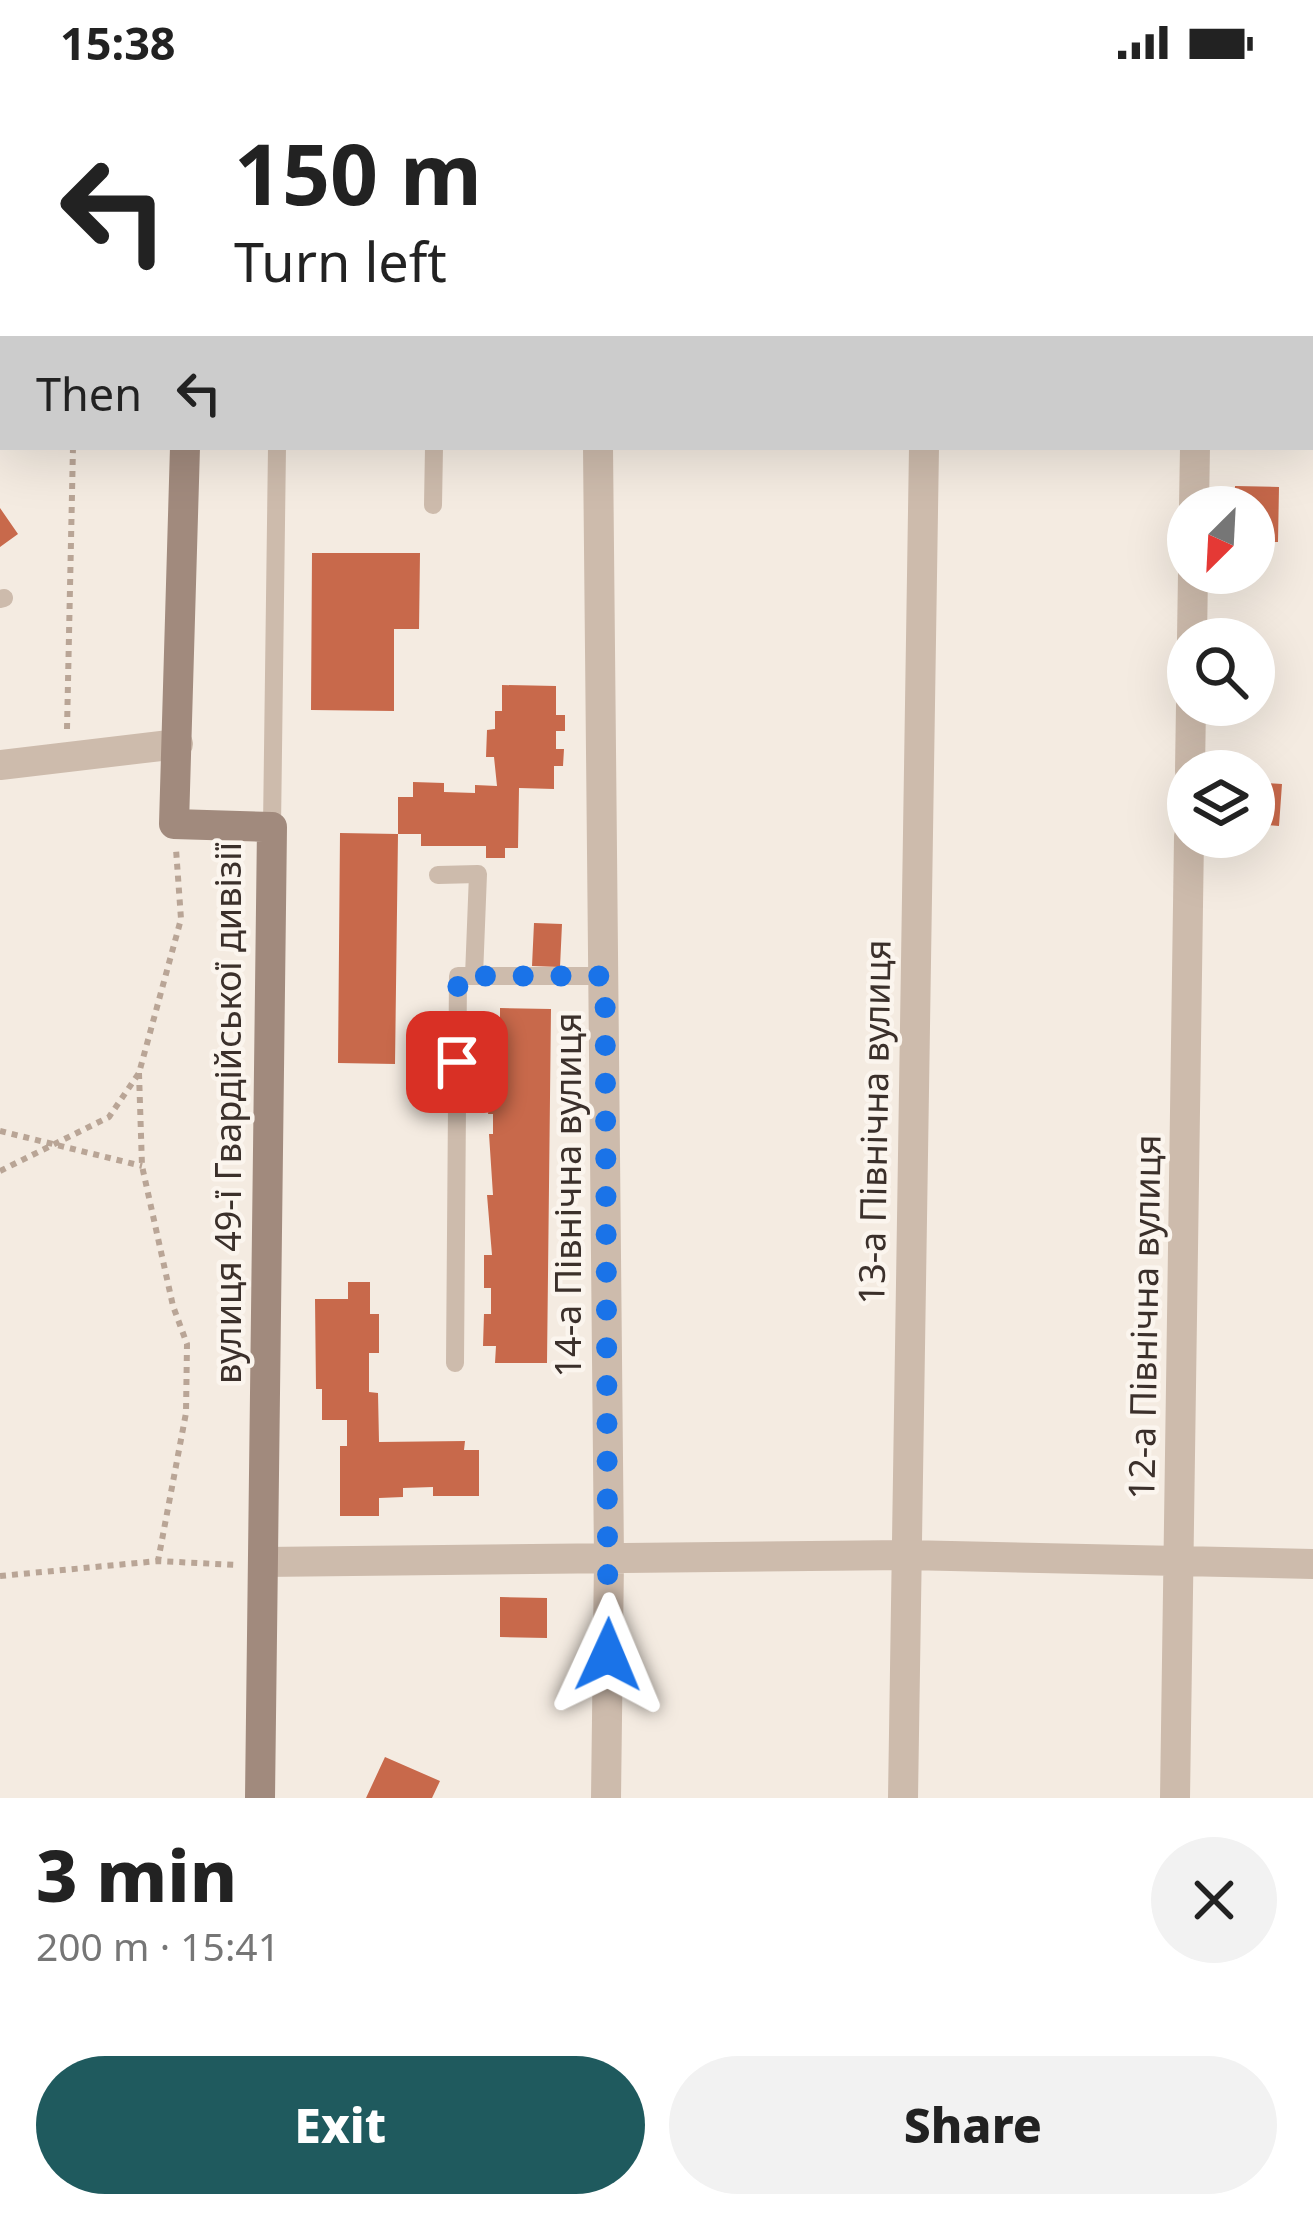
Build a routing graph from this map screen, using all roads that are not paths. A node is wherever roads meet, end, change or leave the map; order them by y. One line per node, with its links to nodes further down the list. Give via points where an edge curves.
1 (185, 450): 9 (street, вулиця 49-ї Гвардійської дивізії)
2 (277, 450): 11 (lane)
3 (434, 450): 8 (lane)
4 (598, 450): 15 (street, 14-а Північна вулиця)
5 (924, 450): 17 (street, 13-а Північна вулиця)
6 (1195, 450): 7 (street)
7 (1194, 486)
8 (433, 505)
9 (178, 744): 10 (street); 11 (street, вулиця 49-ї Гвардійської дивізії, via 175,824)
10 (0, 765)
11 (272, 827): 19 (street, вулиця 49-ї Гвардійської дивізії)
12 (1190, 858): 20 (street, 12-а Північна вулиця)
13 (438, 875): 14 (lane, via 478,874)
14 (474, 976): 15 (lane); 16 (lane, via 458,976)
15 (605, 976): 18 (street, 14-а Північна вулиця)
16 (455, 1363)
17 (906, 1556): 18 (street); 20 (street); 24 (street, 13-а Північна вулиця)
18 (608, 1560): 19 (street); 23 (street, 14-а Північна вулиця)
19 (263, 1562): 22 (street, вулиця 49-ї Гвардійської дивізії)
20 (1179, 1564): 21 (street); 25 (street, 12-а Північна вулиця)
21 (1313, 1564)
22 (260, 1798)
23 (606, 1798)
24 (903, 1798)
25 (1175, 1798)

